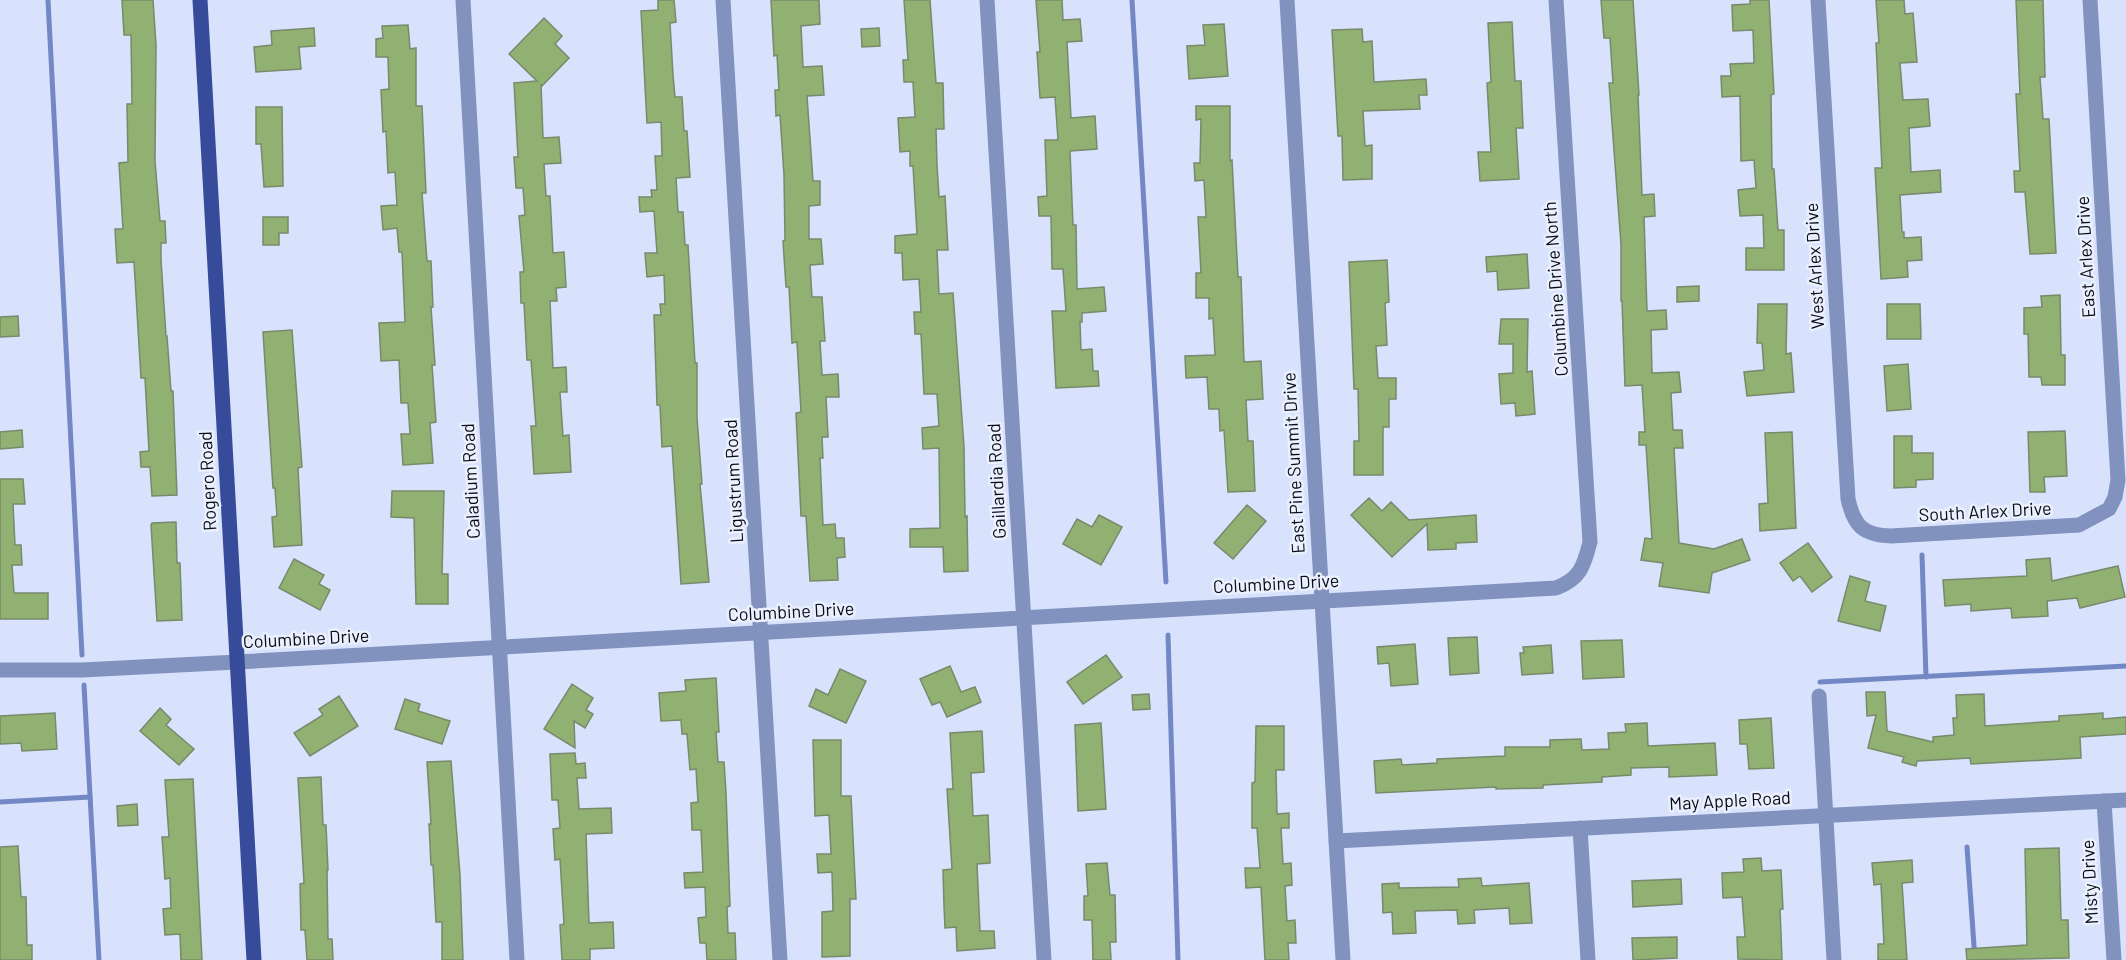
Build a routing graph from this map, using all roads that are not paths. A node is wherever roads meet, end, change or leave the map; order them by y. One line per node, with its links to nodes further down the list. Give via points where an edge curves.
1 (200, 0): 16 (main road, Rogero Road)
2 (463, 0): 15 (street, Caladium Road)
3 (723, 0): 14 (street, Ligustrum Road)
4 (987, 0): 13 (street, Gaillardia Road)
5 (1287, 0): 12 (street, East Pine Summit Drive)
6 (1556, 0): 11 (street, Columbine Drive North, via 1590,542)
7 (1818, 0): 10 (street, West Arlex Drive, via 1848,500)
8 (2090, 0): 9 (street, East Arlex Drive, via 2118,480)
9 (2109, 509): 10 (street, South Arlex Drive, via 2079,525 1891,536 1875,535)
10 (1860, 528)
11 (1579, 573): 12 (street, Columbine Drive, via 1556,588)
12 (1321, 600): 13 (street, Columbine Drive); 23 (street, East Pine Summit Drive)
13 (1024, 617): 14 (street, Columbine Drive); 27 (street, Gaillardia Road)
14 (762, 632): 15 (street, Columbine Drive); 26 (street, Ligustrum Road)
15 (498, 647): 16 (street, Columbine Drive); 25 (street, Caladium Road)
16 (237, 662): 17 (street, Columbine Drive); 24 (main road, Rogero Road)
17 (0, 670)
18 (1819, 696): 21 (street)
19 (2126, 800): 20 (street, May Apple Road)
20 (2104, 801): 21 (street, May Apple Road); 31 (street, Misty Drive)
21 (1827, 814): 22 (street, May Apple Road); 30 (street)
22 (1580, 828): 23 (street, May Apple Road); 29 (street)
23 (1336, 841): 28 (street, East Pine Summit Drive)
24 (254, 960)
25 (517, 960)
26 (780, 960)
27 (1044, 960)
28 (1343, 960)
29 (1588, 960)
30 (1834, 960)
31 (2114, 960)

